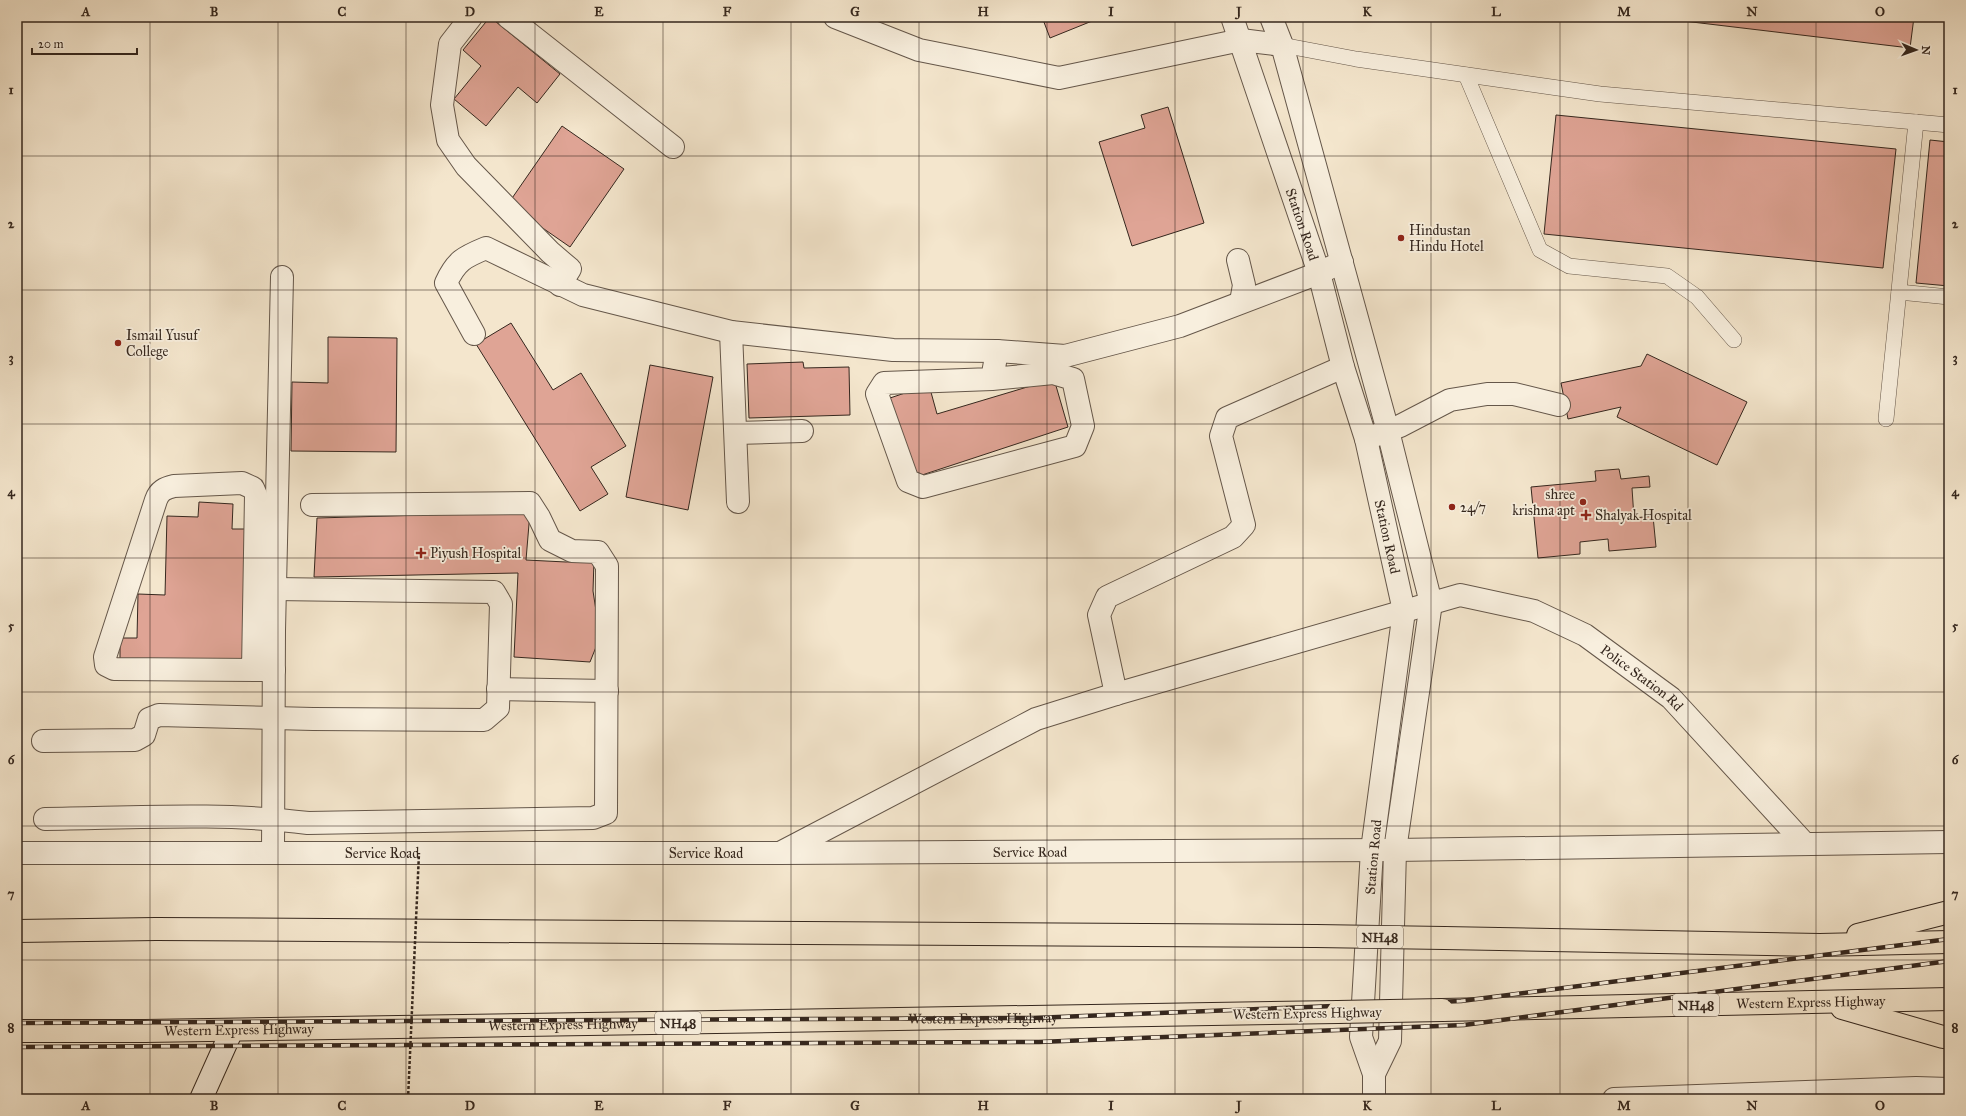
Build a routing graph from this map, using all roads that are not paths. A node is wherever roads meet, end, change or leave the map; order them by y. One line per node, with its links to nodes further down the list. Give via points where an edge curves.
1 (471, 17): 16 (street, via 450,44 442,105 448,140 466,166 570,269)
2 (508, 17): 11 (street)
3 (835, 17): 6 (street, via 919,50 1059,78)
4 (1232, 17): 6 (street, Station Road)
5 (1271, 17): 7 (street, Station Road)
6 (1241, 40): 7 (street); 14 (street, Station Road)
7 (1282, 45): 8 (lane); 13 (street, Station Road)
8 (1466, 75): 9 (lane, via 1600,94); 22 (lane, via 1540,250 1569,266 1667,276 1697,297)
9 (1916, 122): 10 (lane); 17 (lane)
10 (1949, 125)
11 (673, 147)
12 (1238, 260): 19 (street, via 1244,285)
13 (1342, 262): 14 (street); 29 (street, Station Road)
14 (1319, 273): 19 (street); 24 (street, Station Road)
15 (282, 277): 33 (street)
16 (560, 285): 20 (street, via 583,295); 21 (street, via 486,248 470,254 453,267 446,284)
17 (1899, 292): 18 (lane); 27 (lane)
18 (1949, 297)
19 (1242, 302): 23 (street, via 1180,326 1065,356)
20 (731, 332): 23 (street, via 893,350); 30 (street)
21 (474, 334)
22 (1734, 340)
23 (997, 351): 25 (street)
24 (1343, 367): 31 (street, Station Road); 41 (street, via 1227,418 1220,436 1244,525 1233,537 1107,597 1099,615)
25 (992, 379): 25 (street, via 1053,373 1073,379 1082,426 1075,446 923,487 908,481 877,394 884,383)
26 (1559, 405): 29 (street, via 1514,394 1487,394 1450,400)
27 (1886, 419)
28 (802, 431): 30 (street)
29 (1388, 431): 31 (street); 36 (street, Station Road)
30 (736, 433): 32 (street)
31 (1366, 439): 37 (street, Station Road)
32 (738, 502)
33 (267, 503): 35 (street); 38 (street); 38 (street, via 256,495 253,488 242,483 174,486 162,491 156,500 105,661 109,668 114,669)
34 (312, 505): 40 (street, via 530,504 539,516 550,540 572,551 598,552 607,566)
35 (275, 589): 38 (street); 39 (street, via 494,592 501,604)
36 (1431, 604): 37 (street, Police Station Rd); 47 (street, Police Station Rd, via 1460,595 1534,612 1585,635 1671,698); 49 (street, Station Road)
37 (1404, 611): 41 (street, Police Station Rd); 48 (street, Station Road)
38 (264, 670): 42 (street)
39 (498, 689): 40 (street); 42 (street, via 498,708 484,720)
40 (606, 691): 44 (street, via 606,813 593,818 308,823)
41 (1116, 694): 52 (street, Police Station Rd, via 1036,719)
42 (274, 717): 43 (street, via 159,715 149,720 144,735 135,740); 44 (street)
43 (43, 741)
44 (272, 818): 45 (street); 51 (street)
45 (45, 819)
46 (1949, 842): 47 (street, Service Road)
47 (1805, 844): 49 (street, Service Road)
48 (1372, 850): 49 (street, Service Road); 52 (street, Service Road); 62 (street, Station Road, via 1361,1037)
49 (1395, 850): 62 (street, Station Road, via 1390,1041)
50 (17, 853): 51 (street, Service Road)
51 (273, 853): 52 (street, Service Road)
52 (780, 853)
53 (1949, 912): 56 (highway)
54 (17, 931): 56 (highway, NH48, bridge, via 164,929 1316,936)
55 (1949, 942): 56 (highway, NH48)
56 (1820, 945)
57 (1949, 999): 58 (highway, Western Express Highway / NH48)
58 (1821, 1002): 59 (highway, Western Express Highway / NH48, bridge); 61 (highway)
59 (232, 1030): 60 (highway, Western Express Highway / NH48); 64 (street)
60 (17, 1031)
61 (1949, 1037)
62 (1374, 1074): 65 (street, Station Road)
63 (1949, 1089): 66 (street)
64 (201, 1099)
65 (1374, 1099)
66 (1614, 1099)

